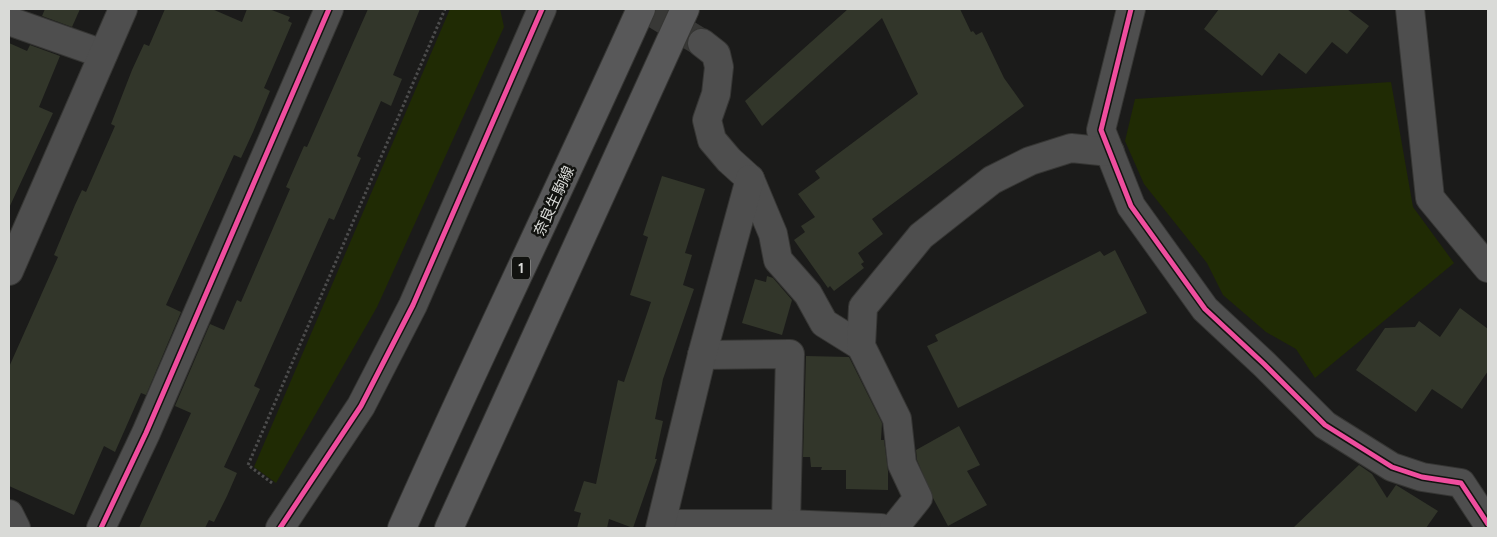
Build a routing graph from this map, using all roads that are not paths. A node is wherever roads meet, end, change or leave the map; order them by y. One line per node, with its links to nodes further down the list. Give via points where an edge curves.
1 (123, 9): 10 (street)
2 (329, 9): 22 (street, via 146,433)
3 (542, 9): 23 (street, via 413,305 361,406)
4 (641, 9): 24 (main road, 奈良生駒線 / 1)
5 (685, 9): 25 (main road)
6 (1131, 9): 11 (street, via 1101,130)
7 (1410, 9): 13 (street, via 1430,198)
8 (9, 21): 10 (street)
9 (702, 43): 12 (street, via 716,54 719,67 716,94 707,120 712,140)
10 (103, 54): 14 (street)
11 (1110, 152): 15 (street, via 1071,148 1030,161 992,180 951,211 921,236 863,306); 19 (street, via 1131,206 1205,309 1325,425 1392,467 1422,477 1461,483)
12 (750, 180): 15 (street, via 773,234 778,260 808,294 824,323); 16 (street)
13 (1488, 268)
14 (9, 270)
15 (860, 346): 27 (street, via 898,420 902,464 918,498)
16 (702, 355): 18 (street, via 790,354); 20 (street)
17 (9, 514): 21 (street)
18 (786, 524): 20 (street); 26 (street)
19 (1488, 524)
20 (661, 526)
21 (16, 528)
22 (100, 528)
23 (280, 528)
24 (402, 528)
25 (449, 528)
26 (881, 528)
27 (894, 528)

